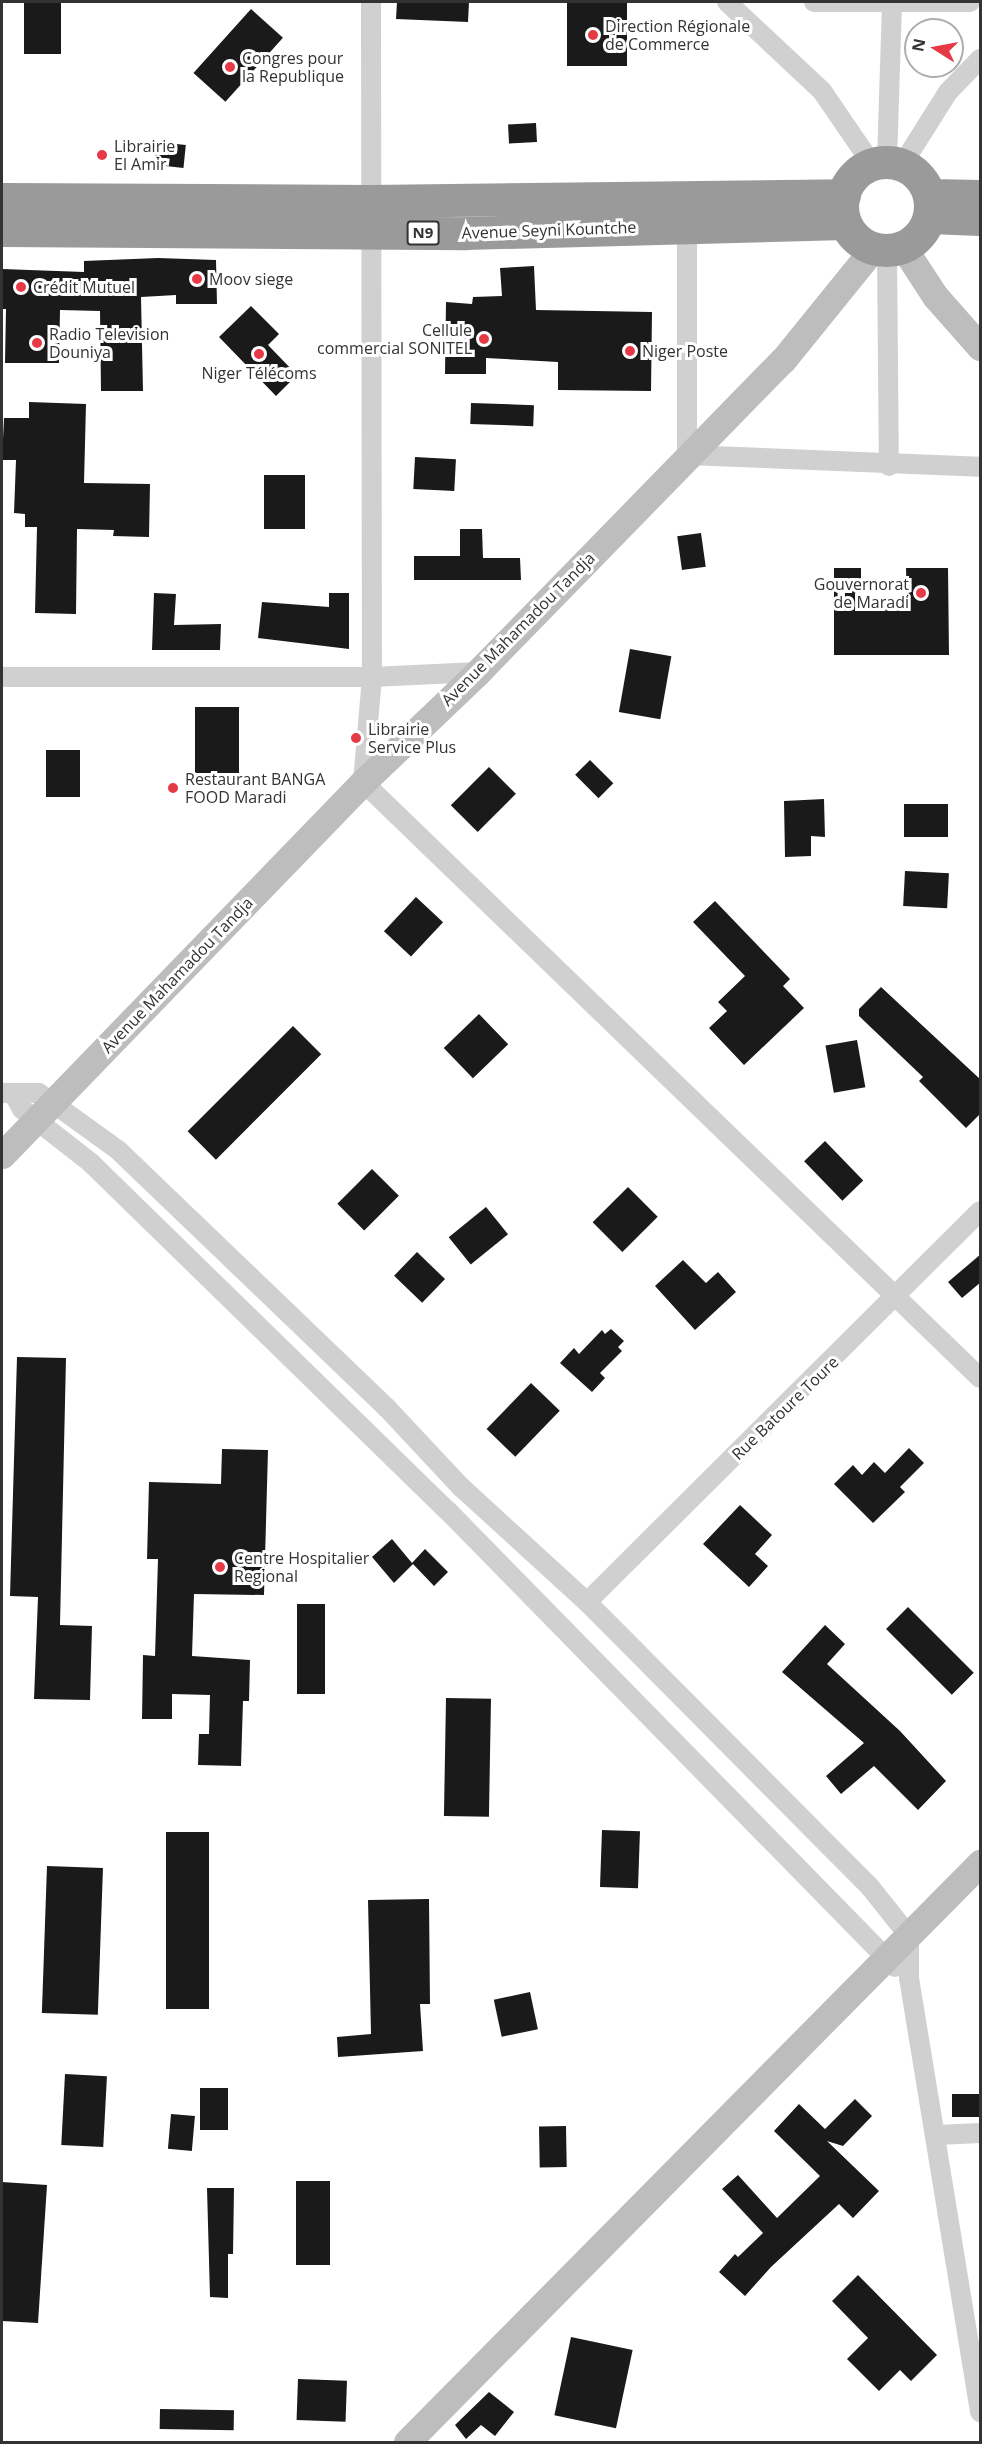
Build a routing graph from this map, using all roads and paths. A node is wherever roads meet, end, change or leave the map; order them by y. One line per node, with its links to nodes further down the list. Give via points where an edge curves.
1 (371, 2): 13 (street)
2 (727, 2): 7 (street, via 822,91)
3 (814, 2): 5 (street)
4 (970, 2): 5 (street)
5 (892, 4): 7 (street)
6 (981, 58): 7 (street)
7 (887, 164): 10 (highway, via 915,173); 11 (highway, via 858,172)
8 (981, 195): 10 (highway)
9 (2, 199): 13 (highway, Avenue Seyni Kountche / N9)
10 (929, 206): 14 (highway); 16 (highway, via 917,238)
11 (844, 209): 12 (highway, Avenue Seyni Kountche / N9); 16 (highway, via 856,239)
12 (687, 212): 13 (highway, Avenue Seyni Kountche / N9); 18 (street)
13 (371, 217): 15 (highway, Avenue Seyni Kountche / N9); 23 (street)
14 (981, 219)
15 (2, 230)
16 (888, 249): 17 (main road); 18 (main road, Avenue Mahamadou Tandja); 19 (street)
17 (981, 346)
18 (687, 455): 19 (street); 21 (main road, Avenue Mahamadou Tandja)
19 (889, 466): 20 (street)
20 (981, 467)
21 (477, 672): 23 (street); 24 (main road, Avenue Mahamadou Tandja)
22 (2, 677): 23 (street)
23 (372, 677): 24 (street)
24 (363, 782): 26 (main road, Avenue Mahamadou Tandja); 31 (street)
25 (7, 1093): 26 (street, via 39,1092)
26 (47, 1110): 27 (main road, Avenue Mahamadou Tandja); 29 (street, via 96,1130); 30 (street, via 91,1163)
27 (2, 1155)
28 (981, 1211): 31 (street, Rue Batoure Toure)
29 (230, 1257): 30 (street); 33 (street, via 387,1408 461,1487)
30 (207, 1279): 36 (street, via 447,1510 674,1737 841,1908)
31 (897, 1298): 32 (street); 33 (street, Rue Batoure Toure)
32 (981, 1378)
33 (587, 1602): 35 (street, via 870,1887)
34 (981, 1863): 35 (main road)
35 (909, 1936): 36 (main road); 37 (street)
36 (886, 1960): 37 (street); 42 (main road)
37 (909, 1978): 39 (street)
38 (981, 2133): 39 (street)
39 (937, 2135): 40 (street)
40 (972, 2304): 41 (street)
41 (981, 2412)
42 (406, 2442)

